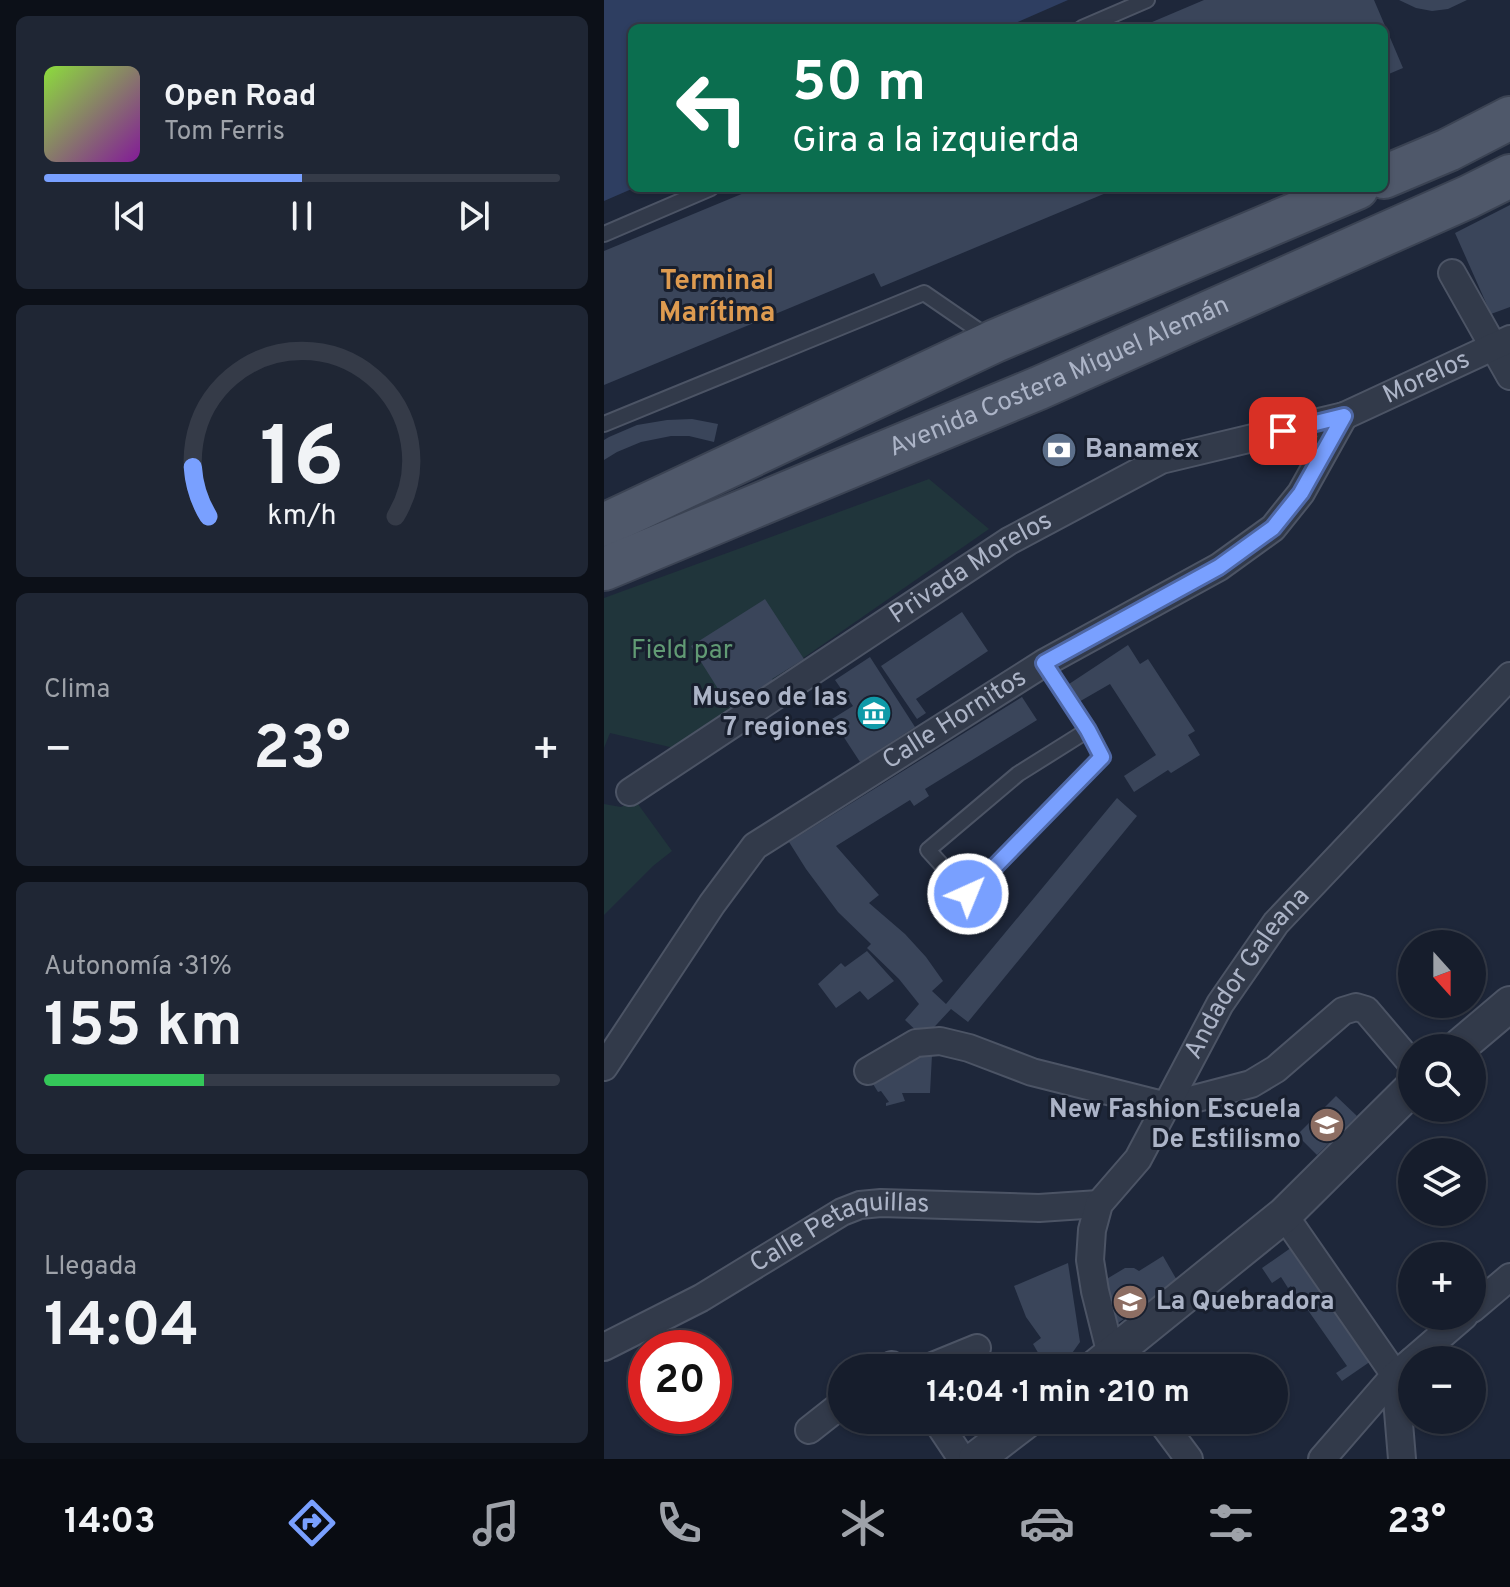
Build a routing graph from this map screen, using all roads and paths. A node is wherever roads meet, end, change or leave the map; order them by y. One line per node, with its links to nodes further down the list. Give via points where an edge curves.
1 (1147, 0): 2 (lane)
2 (1091, 24)
3 (1510, 118): 4 (main road)
4 (1388, 175)
5 (1510, 176): 16 (main road, Avenida Costera Miguel Alemán, via 1039,388)
6 (702, 192): 8 (lane)
7 (1348, 192): 10 (main road, Avenida Costera Miguel Alemán)
8 (604, 234)
9 (1452, 273): 11 (street)
10 (995, 341): 14 (lane, via 924,293); 15 (main road, Avenida Costera Miguel Alemán)
11 (1502, 343): 12 (street); 13 (street, Morelos)
12 (1510, 376)
13 (1344, 416): 17 (street, Calle Hornitos, via 1301,493 1273,528 1219,567); 20 (street, Privada Morelos, via 1161,460 1009,541)
14 (604, 424)
15 (604, 525)
16 (604, 569)
17 (1044, 663): 19 (lane); 24 (street, Calle Hornitos, via 755,846)
18 (1510, 676): 27 (street, Andador Galeana, via 1276,923 1220,1004)
19 (1088, 730): 19 (lane, via 1018,774 928,850 968,894 1102,757)
20 (630, 792)
21 (1510, 1004): 22 (street)
22 (1475, 1034)
23 (1398, 1048): 27 (street, via 1366,1010 1356,1007 1343,1011 1251,1084)
24 (604, 1067)
25 (868, 1071): 27 (street, via 916,1043 940,1041 1032,1072)
26 (1398, 1102): 29 (street)
27 (1167, 1106): 28 (street, Andador Galeana, via 1138,1159)
28 (1099, 1204): 34 (street, Calle Petaquillas, via 860,1205 701,1298); 37 (street, Andador Galeana, via 1090,1260)
29 (1284, 1215): 38 (street); 39 (street)
30 (1510, 1277): 31 (street)
31 (1486, 1297)
32 (1448, 1330): 33 (street)
33 (1429, 1346)
34 (604, 1347)
35 (977, 1348): 36 (street)
36 (962, 1354)
37 (1107, 1354)
38 (1121, 1354)
39 (1398, 1354)
40 (1398, 1375): 50 (street)
41 (828, 1415): 42 (street)
42 (809, 1430)
43 (945, 1434): 47 (street)
44 (1009, 1434): 48 (street)
45 (1170, 1434): 49 (street)
46 (1403, 1434): 51 (street)
47 (962, 1459)
48 (976, 1459)
49 (1189, 1459)
50 (1322, 1459)
51 (1402, 1459)

